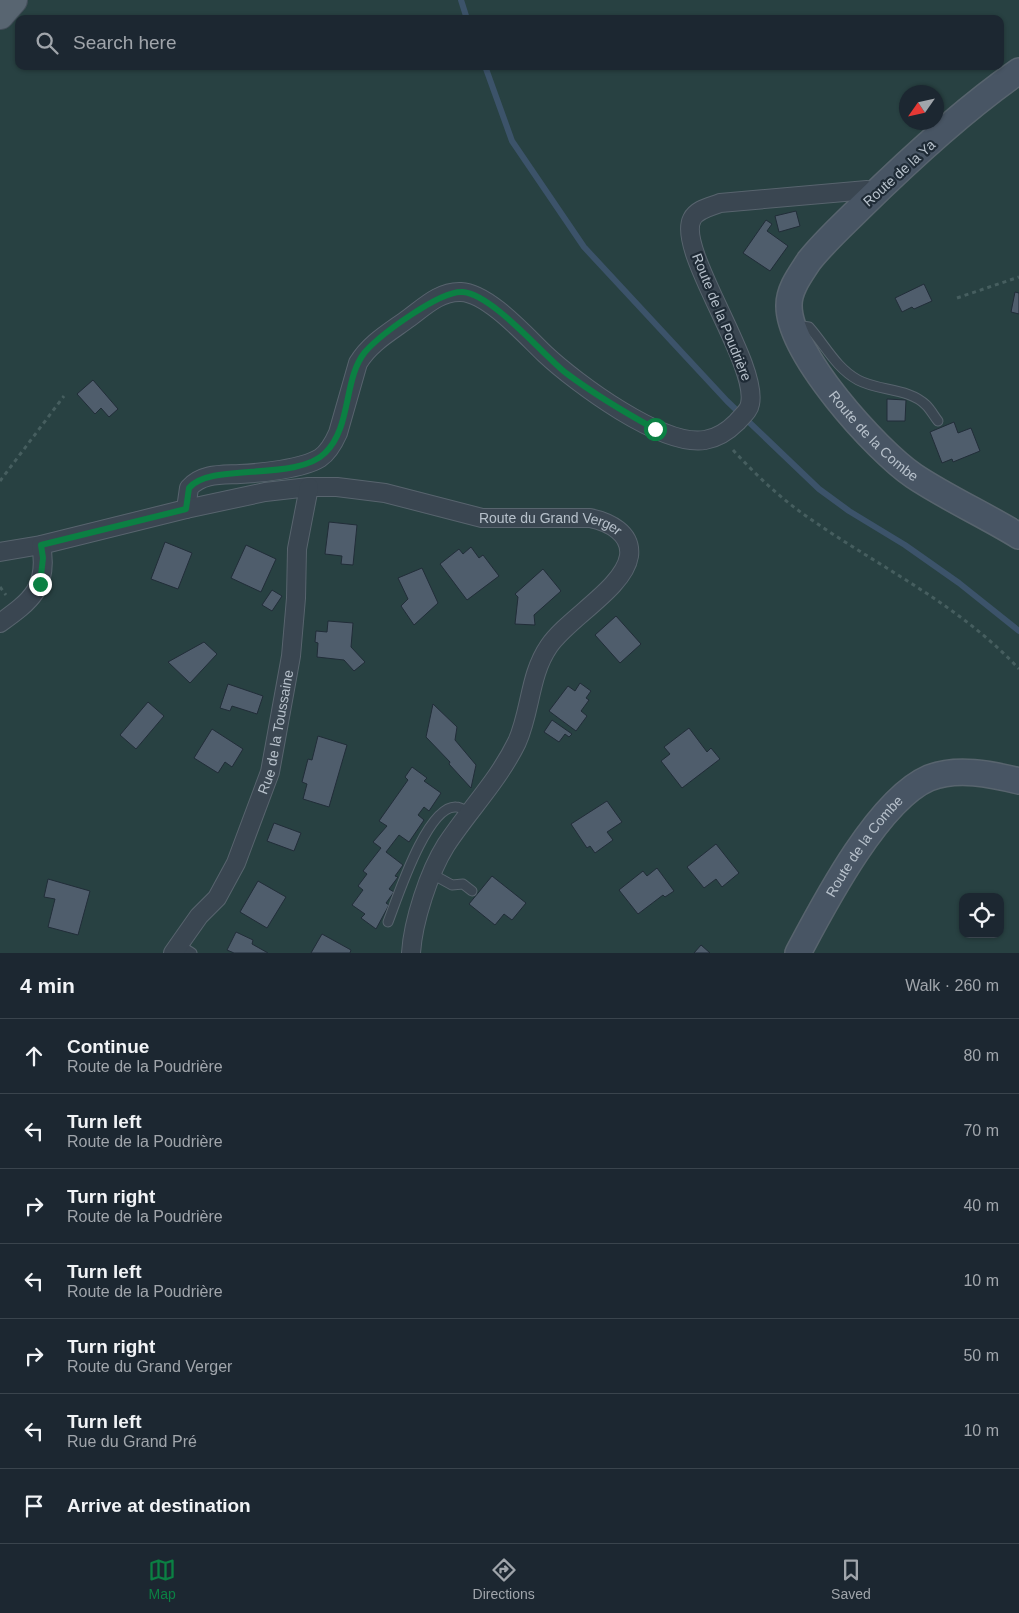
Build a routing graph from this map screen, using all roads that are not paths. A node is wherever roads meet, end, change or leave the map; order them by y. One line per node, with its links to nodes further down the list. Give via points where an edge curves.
1 (13, 0): 2 (main road)
2 (0, 15)
3 (1019, 71): 4 (street, Route de la Ya, via 990,92)
4 (874, 195): 5 (street, Route de la Ya, via 810,260); 9 (street, Route de la Poudrière, via 867,190 720,203 700,210 692,219 693,244 749,382 749,408 720,435 697,441 655,429 564,371 489,305 474,295 453,292 432,301 364,354 356,370 338,433 325,454 300,465 203,478 189,488)
5 (792, 288): 6 (street, Route de la Combe, via 789,307)
6 (793, 326): 7 (lane, via 809,327 849,374 869,385 916,398 926,404); 10 (street, Route de la Combe, via 801,347 821,377 898,464 930,486)
7 (938, 421)
8 (309, 487): 9 (street, Route du Grand Verger, via 265,492); 15 (street, Route du Grand Verger, via 385,493 482,518 590,518 612,526 626,539 629,556 622,573 557,636 543,656 516,744); 19 (street, Rue de la Toussaine, via 297,550 291,656 270,772 236,863 217,898 199,916)
9 (186, 509): 11 (street, Route du Grand Verger)
10 (1019, 536)
11 (41, 545): 12 (street, Route du Grand Verger); 13 (street, via 43,566 36,591 28,602)
12 (0, 552)
13 (0, 623)
14 (1019, 781): 21 (street, Route de la Combe, via 981,773 953,773 928,779 904,795 887,810 864,842)
15 (470, 814): 16 (street, Route du Grand Verger, via 445,846); 18 (lane, via 457,807 449,808 436,819 417,849)
16 (432, 874): 17 (lane, via 452,885 463,884); 20 (street, Route du Grand Verger)
17 (472, 891)
18 (388, 922)
19 (181, 950)
20 (411, 953)
21 (798, 953)

